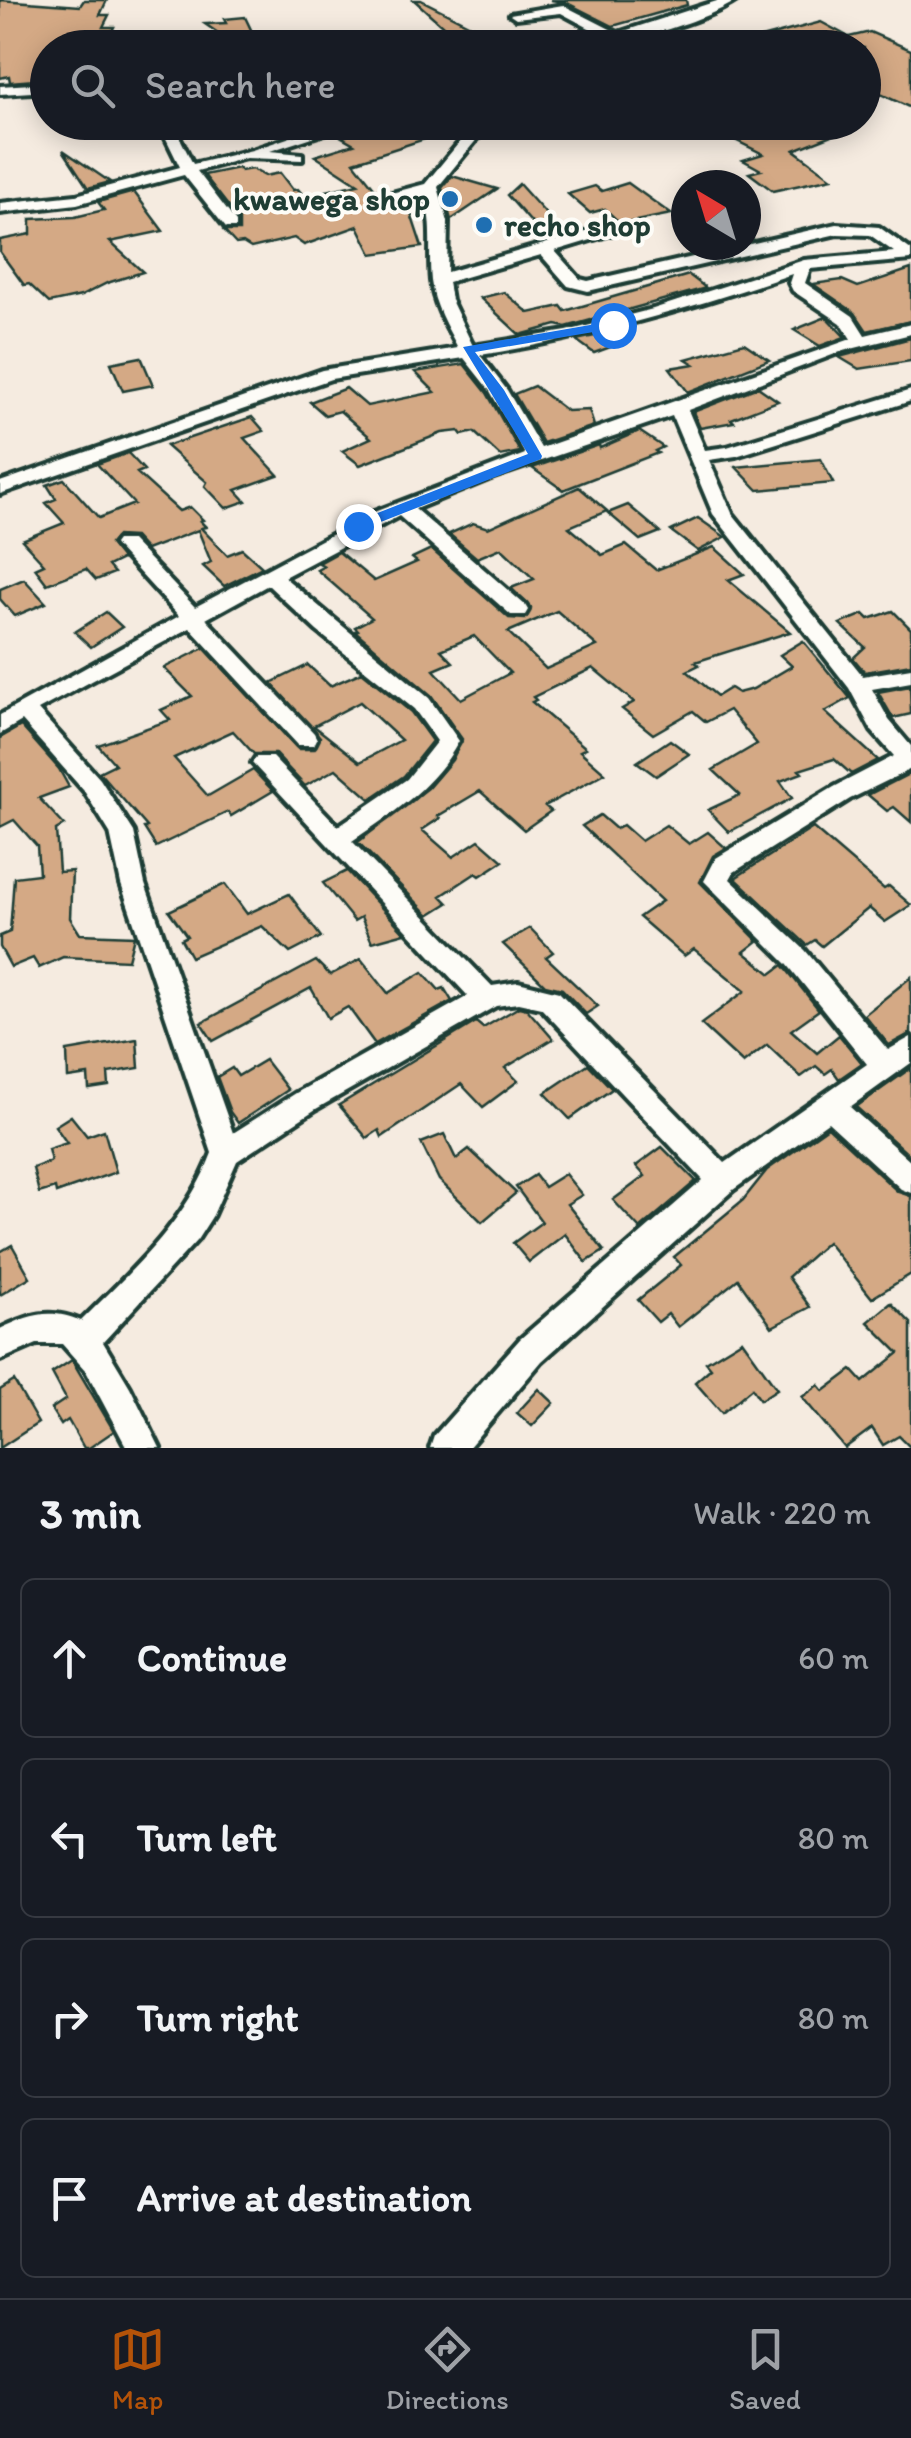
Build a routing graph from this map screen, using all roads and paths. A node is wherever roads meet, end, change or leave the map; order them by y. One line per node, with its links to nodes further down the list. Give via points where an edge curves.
1 (731, 0): 4 (street)
2 (516, 14): 3 (street, via 562,9)
3 (601, 30)
4 (643, 30)
5 (30, 88): 6 (street)
6 (0, 90)
7 (173, 140): 12 (street)
8 (292, 140): 10 (street)
9 (469, 140): 13 (street)
10 (246, 154): 11 (street); 12 (street)
11 (297, 158)
12 (186, 169): 15 (street, via 76,199); 16 (street)
13 (430, 186): 14 (street); 21 (street, via 440,222)
14 (391, 195)
15 (0, 208)
16 (231, 224)
17 (606, 230): 18 (street)
18 (545, 249): 19 (street, via 574,283 588,286 837,229 874,230); 21 (street)
19 (909, 255): 20 (street)
20 (804, 265): 23 (street, via 799,288 846,320); 24 (street, via 613,325)
21 (439, 280): 24 (street)
22 (911, 329): 23 (street)
23 (861, 341): 26 (street)
24 (467, 350): 27 (street); 29 (street, via 296,383)
25 (911, 395): 28 (street)
26 (678, 408): 27 (street); 28 (street)
27 (536, 456): 30 (street)
28 (698, 456): 36 (street, via 723,514)
29 (0, 488)
30 (402, 508): 32 (street); 33 (street)
31 (124, 544): 34 (street)
32 (270, 576): 34 (street); 42 (street, via 422,705 442,724 448,741 414,787)
33 (518, 610)
34 (191, 618): 37 (street); 39 (street)
35 (911, 674): 36 (street)
36 (858, 684): 40 (street)
37 (24, 708): 38 (street); 47 (street, via 92,785 122,832 139,901)
38 (0, 726)
39 (306, 739)
40 (910, 760): 45 (street, via 740,856 716,881 796,957)
41 (264, 763): 42 (street)
42 (338, 838): 43 (street)
43 (488, 998): 47 (street); 49 (street, via 506,991 550,1000)
44 (911, 1048): 45 (street)
45 (884, 1064): 46 (street)
46 (828, 1104): 48 (street); 49 (street)
47 (226, 1153): 50 (street, via 217,1187 157,1264)
48 (911, 1180)
49 (723, 1181): 53 (street, via 531,1350)
50 (84, 1340): 51 (street, via 48,1326); 52 (street)
51 (0, 1344)
52 (144, 1448)
53 (446, 1448)

